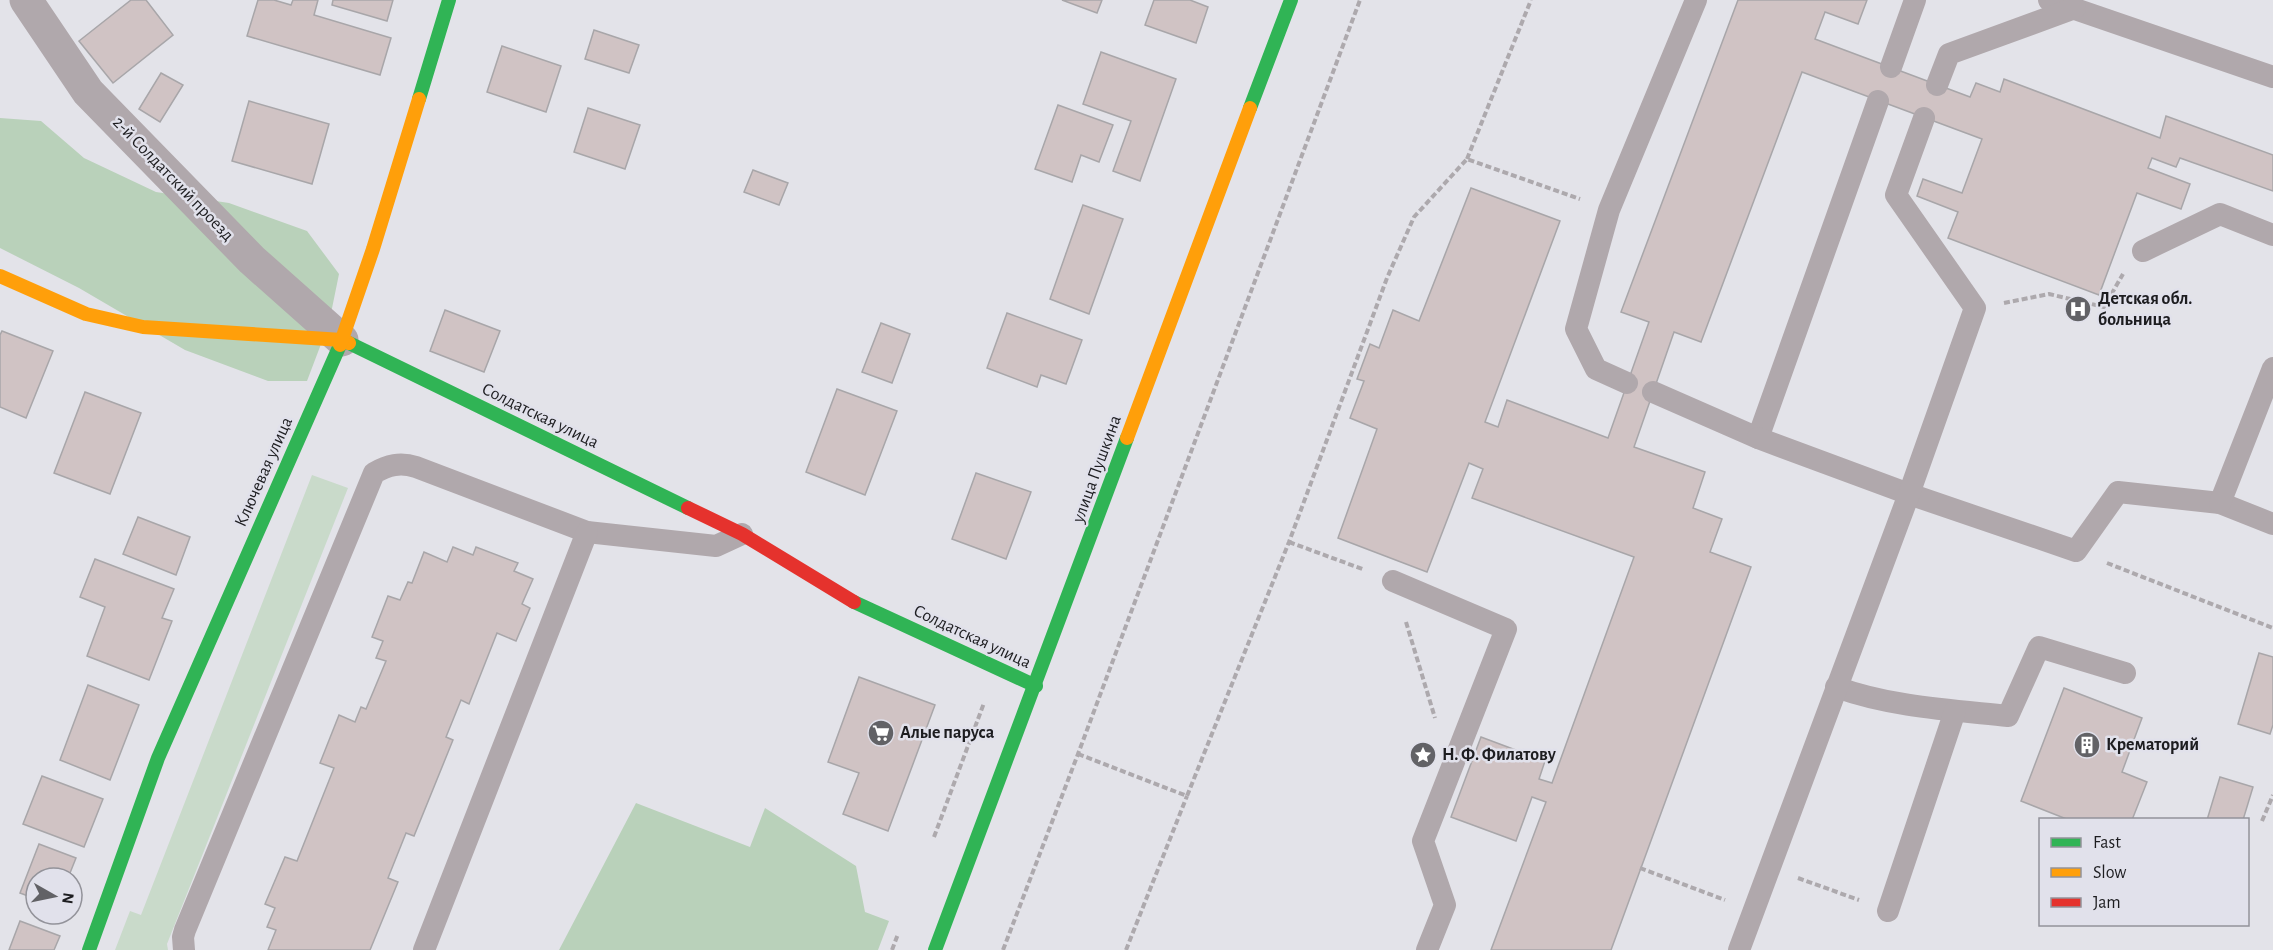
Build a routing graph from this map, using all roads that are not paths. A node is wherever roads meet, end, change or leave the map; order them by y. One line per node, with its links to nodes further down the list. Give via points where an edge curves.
1 (26, 0): 16 (street, 2-й Солдатский проезд, via 88,92 252,260)
2 (449, 0): 16 (street, Ключевая улица, via 374,249)
3 (1291, 0): 28 (street, улица Пушкина)
4 (1696, 0): 18 (lane, via 1610,210 1576,329 1596,369)
5 (1915, 0): 8 (lane)
6 (2049, 0): 7 (lane)
7 (2075, 8): 9 (lane); 10 (lane, via 1949,54)
8 (1890, 67)
9 (2273, 78)
10 (1937, 85)
11 (1878, 101): 20 (lane)
12 (1924, 118): 21 (lane, via 1896,195 1975,308)
13 (2273, 235): 14 (lane, via 2220,214)
14 (2143, 251)
15 (0, 276): 16 (street, Солдатская улица, via 86,314 143,327)
16 (342, 340): 25 (street, Солдатская улица); 33 (street, Ключевая улица, via 158,758)
17 (2273, 368): 22 (lane)
18 (1627, 383)
19 (1653, 392): 20 (lane)
20 (1758, 438): 21 (lane)
21 (1909, 494): 22 (lane, via 2076,551 2118,492); 29 (lane)
22 (2220, 503): 23 (lane)
23 (2273, 525)
24 (587, 532): 25 (lane, via 716,546); 34 (lane, via 416,467 386,466 374,473 185,930); 35 (lane)
25 (742, 534): 28 (street, Солдатская улица, via 854,602)
26 (1393, 580): 36 (lane, via 1506,629 1423,841 1445,905)
27 (2125, 673): 30 (lane, via 2039,648 2008,716)
28 (1036, 686): 32 (street, улица Пушкина)
29 (1836, 687): 30 (lane, via 1863,697); 37 (lane)
30 (1955, 711): 31 (lane)
31 (1888, 911)
32 (940, 948)
33 (89, 950)
34 (184, 950)
35 (424, 950)
36 (1427, 950)
37 (1739, 950)

